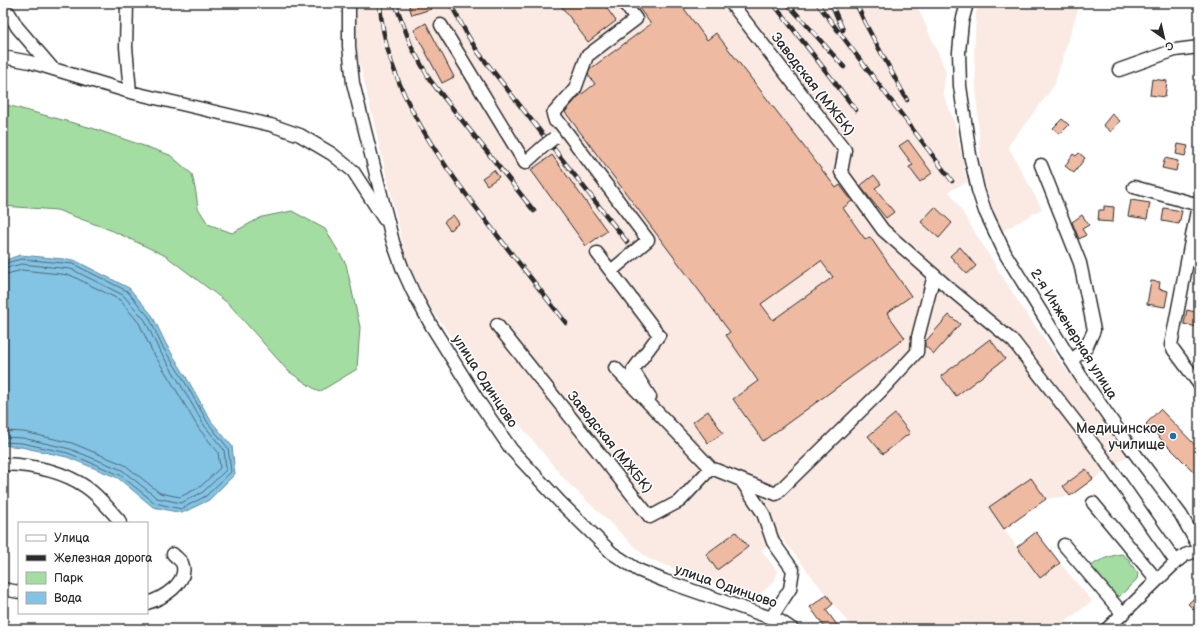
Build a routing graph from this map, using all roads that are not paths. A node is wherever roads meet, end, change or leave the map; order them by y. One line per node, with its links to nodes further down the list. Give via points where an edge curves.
1 (127, 3): 12 (street, via 126,47)
2 (350, 3): 17 (street, улица Одинцово, via 349,46 353,83)
3 (624, 3): 13 (street, via 636,19 587,56 575,89)
4 (731, 3): 20 (street, Заводская (МЖБК), via 845,150 841,172 883,230)
5 (967, 3): 22 (street, 2-я Инженерная улица, via 959,52 960,86 970,155 985,211 1006,255)
6 (9, 13): 10 (street, via 17,27)
7 (441, 25): 13 (street, bridge, via 525,164 558,134)
8 (1199, 47): 11 (street, via 1175,50)
9 (3, 57): 10 (street)
10 (53, 70): 12 (street)
11 (1119, 70)
12 (130, 92): 17 (street, via 270,125 300,135 332,154 353,171)
13 (553, 114): 19 (street, via 648,240)
14 (1041, 165): 22 (street, via 1080,262 1094,330 1086,348)
15 (1134, 187): 16 (street)
16 (1199, 203): 24 (street, via 1171,344 1172,349)
17 (388, 224): 40 (street, улица Одинцово, via 403,270 435,331 511,449 560,502 612,553 638,570)
18 (597, 253): 19 (street)
19 (611, 271): 25 (street, via 659,335 633,370)
20 (934, 275): 28 (street, via 918,337 917,352 880,392 776,494); 34 (street, Заводская (МЖБК), via 1014,342 1099,452)
21 (497, 325): 27 (street, Заводская (МЖБК), via 650,517 680,501)
22 (1071, 361): 32 (street, 2-я Инженерная улица, via 1181,515)
23 (615, 368): 25 (street)
24 (1199, 384)
25 (663, 418): 27 (street)
26 (3, 464): 30 (street, via 53,471 71,479 86,487)
27 (711, 468): 28 (street)
28 (741, 480): 40 (street, via 763,513 773,542 793,570 790,589)
29 (1093, 503): 35 (street)
30 (119, 522)
31 (1064, 545): 39 (street)
32 (1199, 548): 34 (street)
33 (173, 554): 38 (street, via 182,563 183,572 180,580 171,591 158,600)
34 (1176, 562): 35 (street)
35 (1157, 580): 39 (street)
36 (3, 589): 37 (street)
37 (18, 592)
38 (148, 603)
39 (1122, 614): 42 (street)
40 (771, 618): 41 (street, улица Одинцово)
41 (792, 629)
42 (1107, 629)

